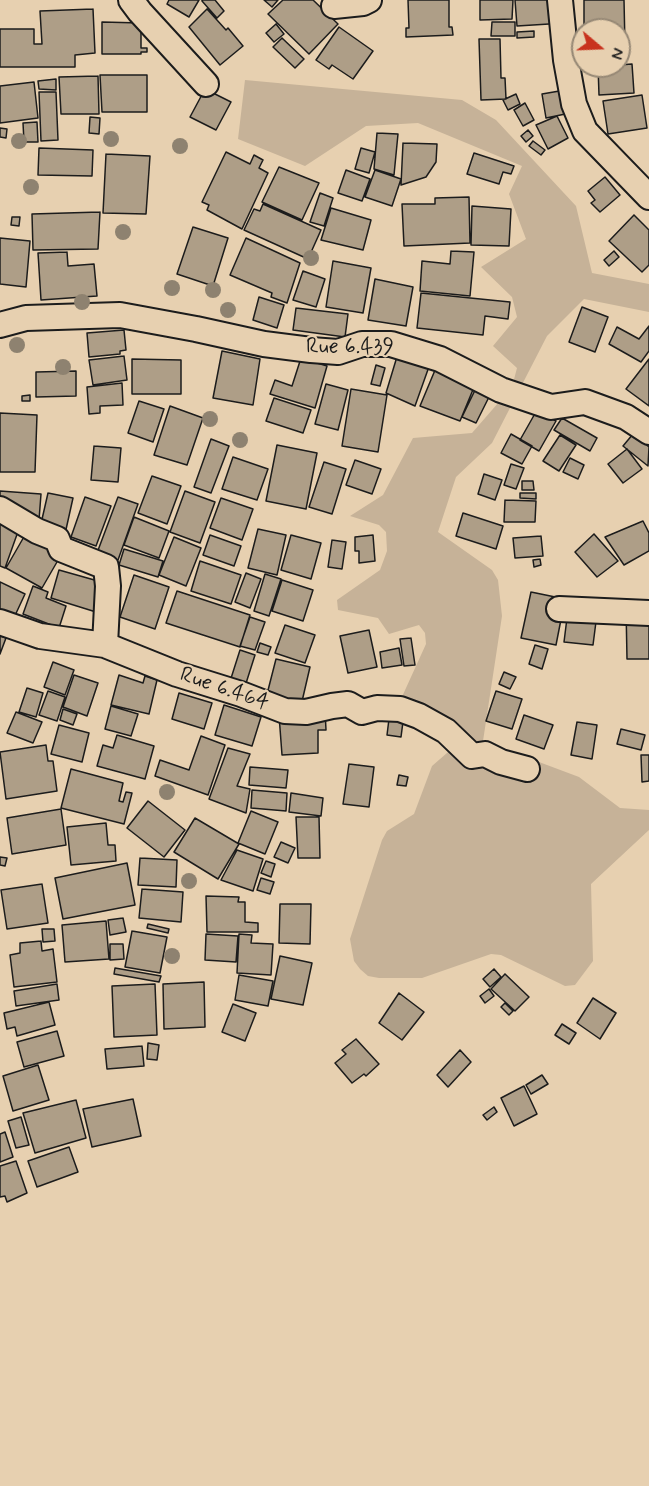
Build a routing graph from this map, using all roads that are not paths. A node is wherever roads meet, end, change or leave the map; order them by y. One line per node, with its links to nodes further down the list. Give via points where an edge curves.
1 (131, 0): 5 (street)
2 (369, 0): 4 (street)
3 (560, 0): 6 (street, via 574,104 585,131)
4 (334, 6)
5 (206, 84)
6 (649, 197)
7 (0, 325): 8 (street, Rue 6.439, via 26,318 120,315 311,350 338,352 362,344 391,344 440,359 501,390 551,407 585,402 626,417)
8 (649, 432)
9 (0, 509): 13 (street, via 57,539 61,549 105,567)
10 (559, 609): 11 (street)
11 (649, 613)
12 (0, 622): 13 (street, via 40,636)
13 (105, 645): 14 (street, Rue 6.464, via 285,711 306,712 332,705 348,705 362,712 400,709 446,731 472,756 485,754)
14 (527, 769)

